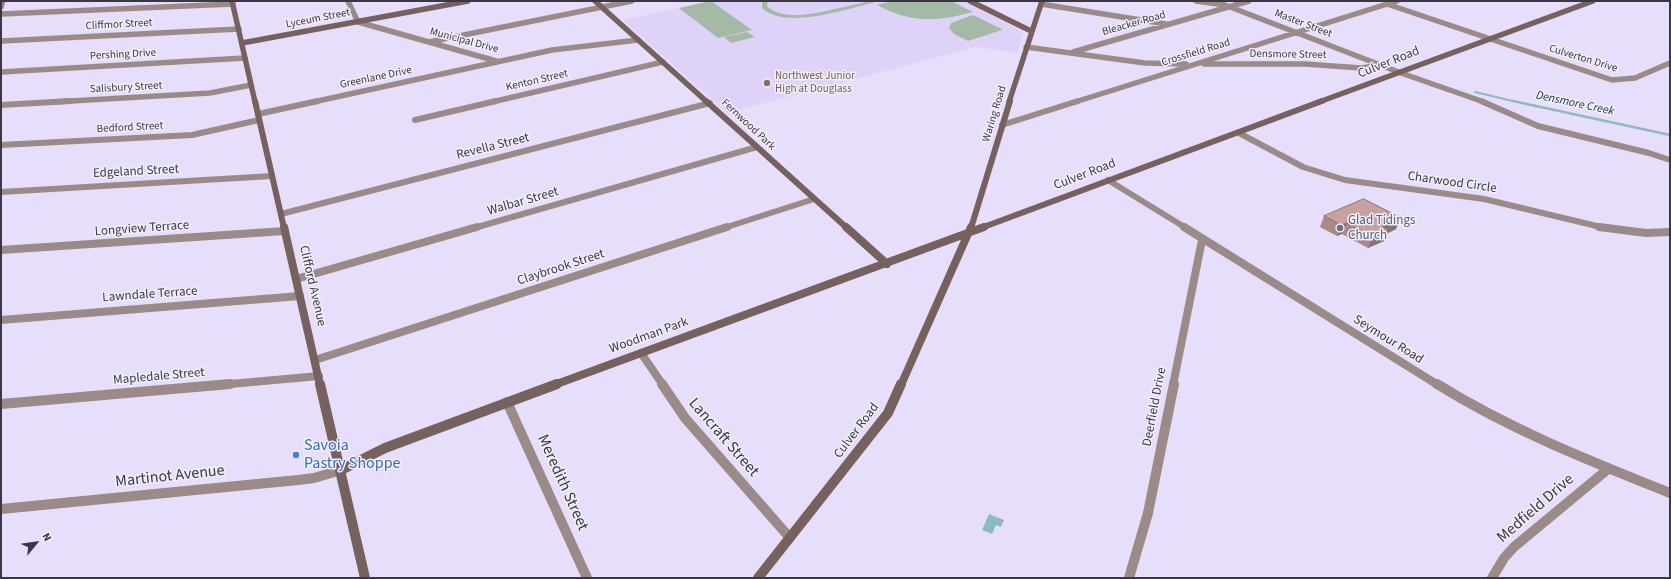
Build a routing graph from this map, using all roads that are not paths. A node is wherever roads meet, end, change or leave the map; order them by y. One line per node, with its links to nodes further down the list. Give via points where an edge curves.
1 (3, 1): 15 (street)
2 (348, 1): 19 (street)
3 (465, 1): 19 (main road, Lyceum Street)
4 (595, 1): 16 (main road, Fernwood Park)
5 (632, 1): 16 (street)
6 (970, 1): 22 (main road)
7 (1196, 1): 17 (street, Master Street)
8 (1249, 1): 17 (street, Bleacker Road)
9 (1378, 1): 14 (street, Culverton Drive)
10 (1396, 1): 14 (street, Crossfield Road)
11 (1593, 1): 24 (main road, Culver Road)
12 (232, 2): 18 (street); 21 (main road, Clifford Avenue)
13 (1041, 2): 20 (street); 22 (main road, Waring Road)
14 (1387, 4): 23 (street, Crossfield Road); 24 (street, Culverton Drive)
15 (1, 7)
16 (602, 7): 25 (main road, Fernwood Park); 27 (street)
17 (1229, 7): 20 (street, Bleacker Road); 23 (street, Master Street)
18 (1, 14)
19 (358, 22): 27 (street, Municipal Drive); 28 (main road, Lyceum Street)
20 (1169, 24): 30 (street, Bleacker Road)
21 (239, 29): 26 (street, Cliffmor Street); 28 (main road, Clifford Avenue)
22 (1031, 31): 29 (main road, Waring Road)
23 (1296, 33): 35 (street, Crossfield Road); 36 (street, Master Street)
24 (1489, 39): 34 (street, Culverton Drive, via 1618,80 1634,80); 38 (main road, Culver Road)
25 (638, 40): 32 (street, Municipal Drive, via 576,46); 33 (main road, Fernwood Park)
26 (1, 41)
27 (429, 42): 32 (street, Municipal Drive)
28 (242, 44): 31 (main road, Clifford Avenue)
29 (1026, 47): 30 (street, Densmore Street); 44 (main road, Waring Road)
30 (1070, 52): 35 (street, Densmore Street, via 1145,63)
31 (245, 58): 37 (street, Pershing Drive); 39 (main road, Clifford Avenue)
32 (498, 62): 42 (street, Greenlane Drive)
33 (663, 62): 40 (main road, Fernwood Park); 43 (street, Kenton Street)
34 (1670, 63)
35 (1195, 64): 36 (street, Densmore Street, via 1305,64 1361,68); 44 (street, Crossfield Road)
36 (1382, 65): 38 (street, Master Street)
37 (1, 72)
38 (1401, 73): 45 (main road, Culver Road); 48 (street, via 1470,96 1554,131)
39 (251, 85): 41 (street, Salisbury Street, via 210,93); 42 (main road, Clifford Avenue)
40 (710, 104): 47 (main road, Fernwood Park); 53 (street, Revella Street)
41 (1, 105)
42 (259, 117): 46 (street, Bedford Street, via 192,135); 49 (main road, Clifford Avenue)
43 (415, 120)
44 (1002, 125): 56 (main road, Waring Road)
45 (1239, 133): 50 (main road, Culver Road); 55 (street, Charwood Circle, via 1308,169 1348,180 1476,198 1620,231)
46 (1, 146)
47 (757, 148): 52 (main road, Fernwood Park); 60 (street, Walbar Street)
48 (1670, 160)
49 (272, 176): 51 (street, Edgeland Street); 53 (main road, Clifford Avenue)
50 (1108, 180): 56 (main road, Culver Road); 57 (street, Seymour Road)
51 (1, 192)
52 (814, 199): 59 (main road, Fernwood Park); 64 (street, Claybrook Street)
53 (281, 214): 54 (main road, Clifford Avenue)
54 (285, 231): 58 (street, Longview Terrace); 60 (main road, Clifford Avenue)
55 (1670, 232)
56 (969, 234): 59 (main road, Woodman Park); 72 (main road, Culver Road, via 888,413)
57 (1202, 240): 68 (street, Seymour Road, via 1466,402 1523,432); 76 (street, Deerfield Drive, via 1148,513)
58 (1, 250)
59 (887, 264): 63 (main road, Woodman Park)
60 (296, 280): 61 (main road, Clifford Avenue)
61 (300, 296): 62 (street, Lawndale Terrace); 64 (main road, Clifford Avenue)
62 (1, 320)
63 (640, 353): 66 (main road, Woodman Park); 72 (street, Lancraft Street, via 685,418)
64 (315, 360): 65 (main road, Clifford Avenue)
65 (319, 376): 67 (street, Mapledale Street); 69 (main road, Clifford Avenue)
66 (507, 402): 69 (main road, Woodman Park, via 385,448); 74 (street, Meredith Street)
67 (1, 404)
68 (1608, 469): 70 (street, Seymour Road); 77 (street, Medfield Drive, via 1514,547)
69 (341, 470): 71 (street, Martinot Avenue, via 298,480); 73 (main road, Clifford Avenue)
70 (1670, 493)
71 (1, 509)
72 (790, 538): 75 (main road, Culver Road)
73 (365, 578)
74 (587, 578)
75 (758, 578)
76 (1129, 578)
77 (1492, 578)

